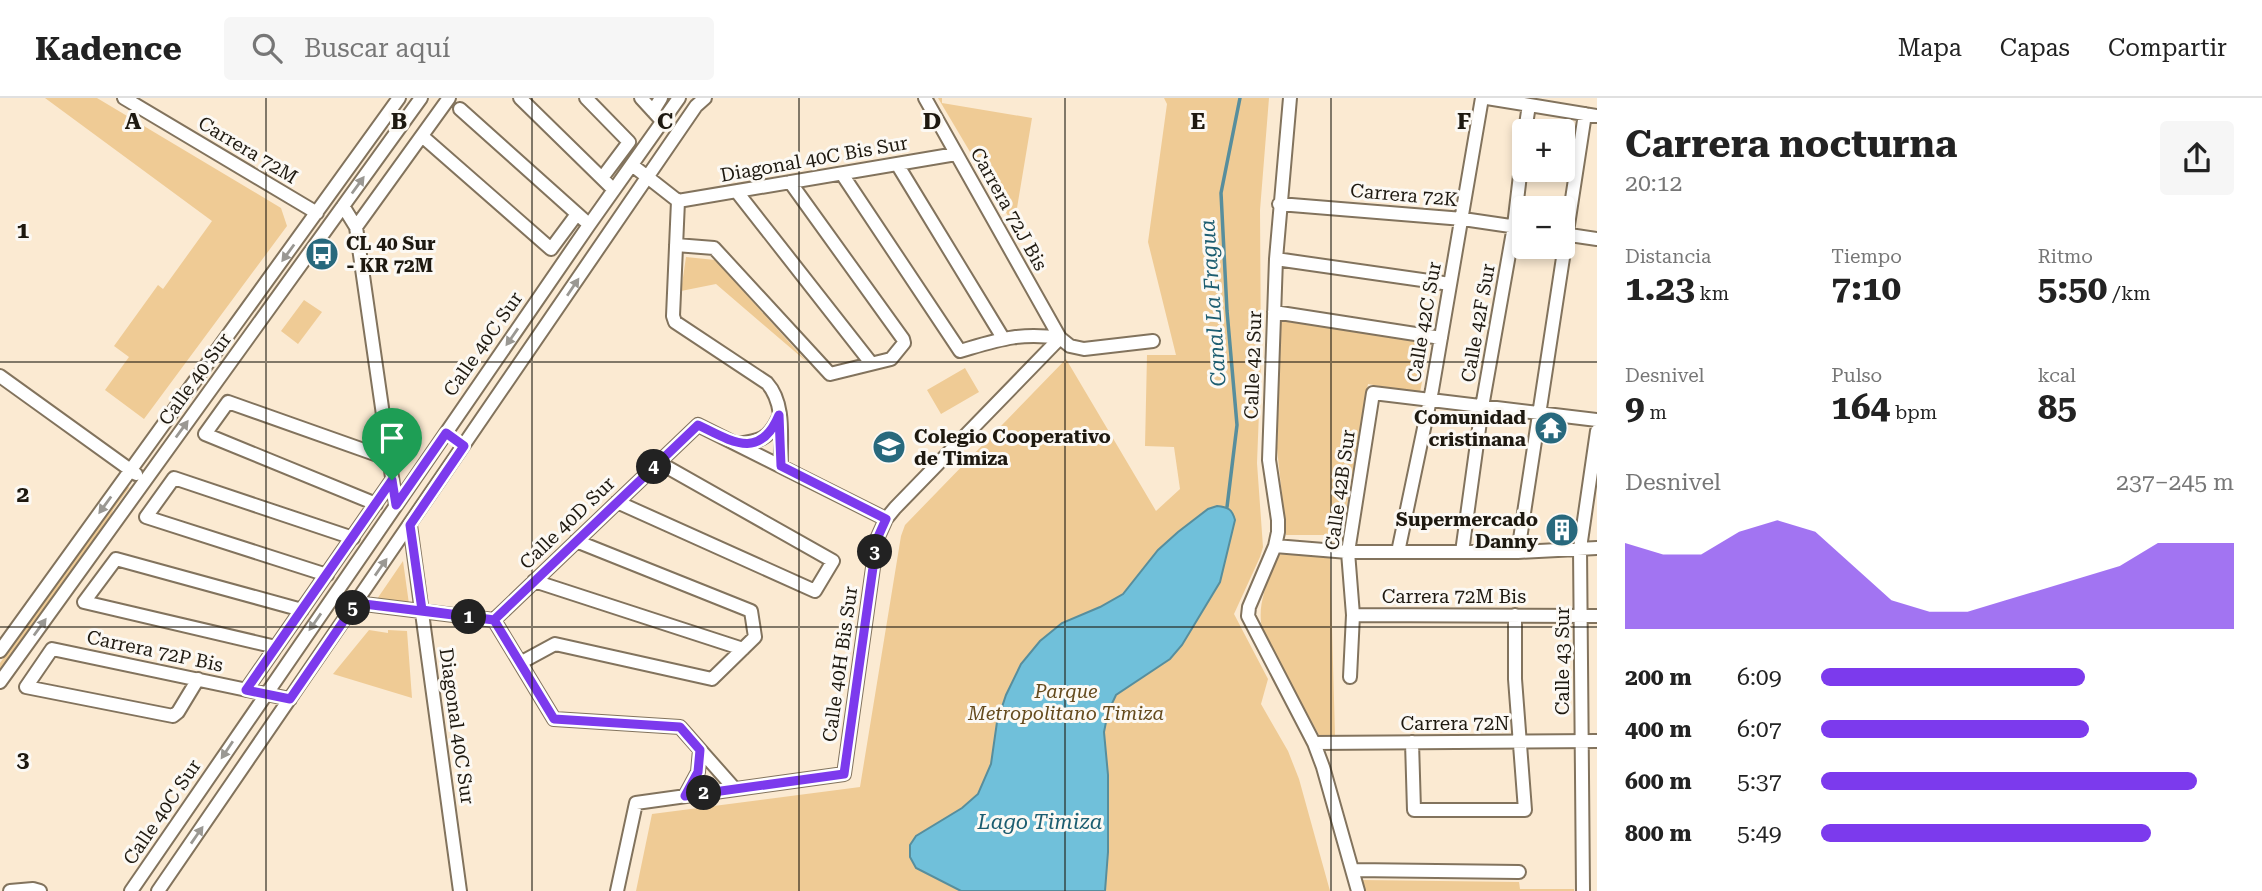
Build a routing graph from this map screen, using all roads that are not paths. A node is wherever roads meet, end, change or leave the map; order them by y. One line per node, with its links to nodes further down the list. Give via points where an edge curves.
1 (124, 98): 34 (street, Carrera 72M)
2 (399, 98): 34 (street, Calle 40 Sur)
3 (421, 98): 33 (street, Calle 40 Sur, one-way to 3)
4 (449, 98): 20 (street)
5 (520, 98): 26 (street)
6 (586, 98): 26 (street, via 629,142)
7 (641, 98): 16 (street)
8 (661, 98): 16 (street)
9 (679, 98): 19 (street, Calle 40C Sur)
10 (925, 98): 21 (street, Carrera 72J Bis)
11 (1290, 98): 32 (street, Calle 42 Sur)
12 (1485, 98): 14 (street); 36 (street, Calle 42C Sur)
13 (700, 101): 25 (street)
14 (1529, 105): 17 (street); 18 (street)
15 (460, 109): 35 (street)
16 (653, 111): 19 (street)
17 (1591, 115): 30 (street)
18 (1527, 119)
19 (663, 122): 23 (street, Calle 40C Sur)
20 (422, 136): 35 (street, via 551,249); 39 (street)
21 (956, 154): 22 (street, Diagonal 40C Bis Sur); 49 (street, Carrera 72J Bis)
22 (897, 164): 24 (street, Diagonal 40C Bis Sur); 48 (street)
23 (632, 165): 25 (street); 28 (street, Calle 40C Sur)
24 (842, 174): 27 (street, Diagonal 40C Bis Sur); 48 (street, via 960,352)
25 (648, 177): 31 (street); 62 (street, one-way to 25)
26 (602, 178): 28 (street)
27 (790, 182): 29 (street, Diagonal 40C Bis Sur); 52 (street, via 903,338 891,359)
28 (614, 190): 37 (street, Calle 40C Sur)
29 (737, 192): 31 (street, Diagonal 40C Bis Sur); 52 (street)
30 (1573, 196)
31 (678, 201): 42 (street)
32 (1279, 204): 36 (street, Carrera 72K); 43 (street, Calle 42 Sur)
33 (343, 206): 39 (street); 67 (street, Calle 40 Sur, one-way to 33)
34 (317, 213): 66 (street, Calle 40 Sur, one-way to 66)
35 (577, 214): 37 (street)
36 (1463, 219): 38 (street, Carrera 72K); 46 (street, Calle 42C Sur)
37 (589, 225): 60 (street, Calle 40C Sur, one-way to 60)
38 (1512, 226)
39 (356, 227): 63 (street)
40 (1575, 236): 41 (street)
41 (1597, 239)
42 (676, 246): 52 (street, via 714,248 828,372); 57 (street, via 675,323 767,383 775,392)
43 (1276, 259): 46 (street); 47 (street, Calle 42 Sur)
44 (1512, 259): 55 (street, Calle 42F Sur)
45 (1561, 259): 56 (street)
46 (1450, 284): 50 (street, Calle 42C Sur)
47 (1274, 312): 50 (street); 77 (street, Calle 42 Sur, via 1269,460 1278,520)
48 (1003, 338): 49 (street)
49 (1060, 338): 51 (street, via 1084,349); 73 (street)
50 (1441, 338): 54 (street, Calle 42C Sur)
51 (1153, 341)
52 (871, 363)
53 (0, 376): 66 (street)
54 (1430, 401): 55 (street); 80 (street, Calle 42B Sur, via 1373,393); 81 (street, Calle 42C Sur)
55 (1482, 407): 56 (street); 82 (street, Calle 42F Sur)
56 (1538, 413): 58 (street); 83 (street)
57 (779, 415): 61 (street, via 761,440); 65 (street)
58 (1597, 420)
59 (1597, 431): 78 (street, Calle 43 Sur)
60 (446, 433): 62 (street); 72 (street, Calle 40C Sur)
61 (737, 444): 64 (street, Calle 40D Sur, via 698,425); 65 (street)
62 (464, 446): 74 (street)
63 (389, 459): 68 (street); 71 (street, Calle 40 Sur, via 228,402 205,434)
64 (659, 462): 70 (street, Calle 40D Sur); 70 (street, via 833,561 815,591)
65 (781, 466): 73 (street)
66 (131, 469): 67 (street); 69 (street); 96 (street, Calle 40 Sur, one-way to 96)
67 (153, 471): 69 (street, Calle 40 Sur)
68 (392, 480): 71 (street); 72 (street)
69 (142, 484): 102 (street, Calle 40 Sur, one-way to 69)
70 (617, 502): 76 (street, Calle 40D Sur)
71 (376, 504): 75 (street)
72 (396, 505): 104 (street, Calle 40C Sur, one-way to 104)
73 (886, 519): 112 (street, Calle 40H Bis Sur, via 877,539 844,774)
74 (410, 525): 86 (street, one-way to 74); 88 (street, Diagonal 40C Sur)
75 (353, 538): 84 (street); 84 (street, via 174,478 146,517)
76 (576, 541): 85 (street, Calle 40D Sur); 95 (street, via 751,611 755,637)
77 (1275, 546): 80 (street); 109 (street, Calle 42 Sur, via 1248,616)
78 (1580, 548): 79 (street); 83 (street); 92 (street, Calle 43 Sur)
79 (1597, 548)
80 (1348, 552): 81 (street); 89 (street, Calle 42B Sur)
81 (1398, 552): 82 (street)
82 (1462, 552): 83 (street)
83 (1517, 552)
84 (327, 575): 87 (street)
85 (534, 581): 93 (street, Calle 40D Sur); 95 (street)
86 (356, 603): 88 (street); 105 (street)
87 (302, 610): 94 (street); 94 (street, via 116,559 84,602)
88 (422, 610): 93 (street); 120 (street, Diagonal 40C Sur)
89 (1353, 615): 90 (street, Carrera 72M Bis); 98 (street, Calle 42B Sur)
90 (1515, 615): 92 (street, Carrera 72M Bis); 106 (street)
91 (1597, 616): 92 (street, Carrera 72M Bis)
92 (1582, 617): 100 (street, Calle 43 Sur)
93 (494, 620): 97 (street)
94 (276, 647): 103 (street)
95 (743, 649): 97 (street, via 712,679 555,645)
96 (0, 651)
97 (520, 663): 111 (street, via 554,719 680,727)
98 (1350, 677)
99 (198, 679): 99 (street, Carrera 72P Bis, via 173,716 26,687 52,649); 103 (street, Carrera 72P Bis)
100 (1581, 681): 101 (street); 107 (street, Calle 43 Sur)
101 (1597, 681)
102 (0, 682)
103 (246, 690): 104 (street, Carrera 72P Bis)
104 (266, 694): 105 (street, Carrera 72P Bis); 118 (street, Calle 40C Sur, one-way to 118)
105 (290, 699): 119 (street, one-way to 105)
106 (1520, 741): 107 (street, Carrera 72N); 110 (street, Carrera 72N); 110 (street, via 1525,810 1414,810)
107 (1582, 741): 108 (street, Carrera 72N); 123 (street, Calle 43 Sur)
108 (1597, 741)
109 (1314, 743): 110 (street, Carrera 72N); 114 (street)
110 (1412, 743)
111 (700, 750): 112 (street); 113 (street, via 698,772)
112 (734, 788): 113 (street)
113 (685, 796): 121 (street, via 636,803)
114 (1354, 870): 115 (street); 122 (street)
115 (1519, 872)
116 (10, 891): 117 (street)
117 (40, 891)
118 (131, 891)
119 (158, 891)
120 (460, 891)
121 (617, 891)
122 (1358, 891)
123 (1583, 891)

